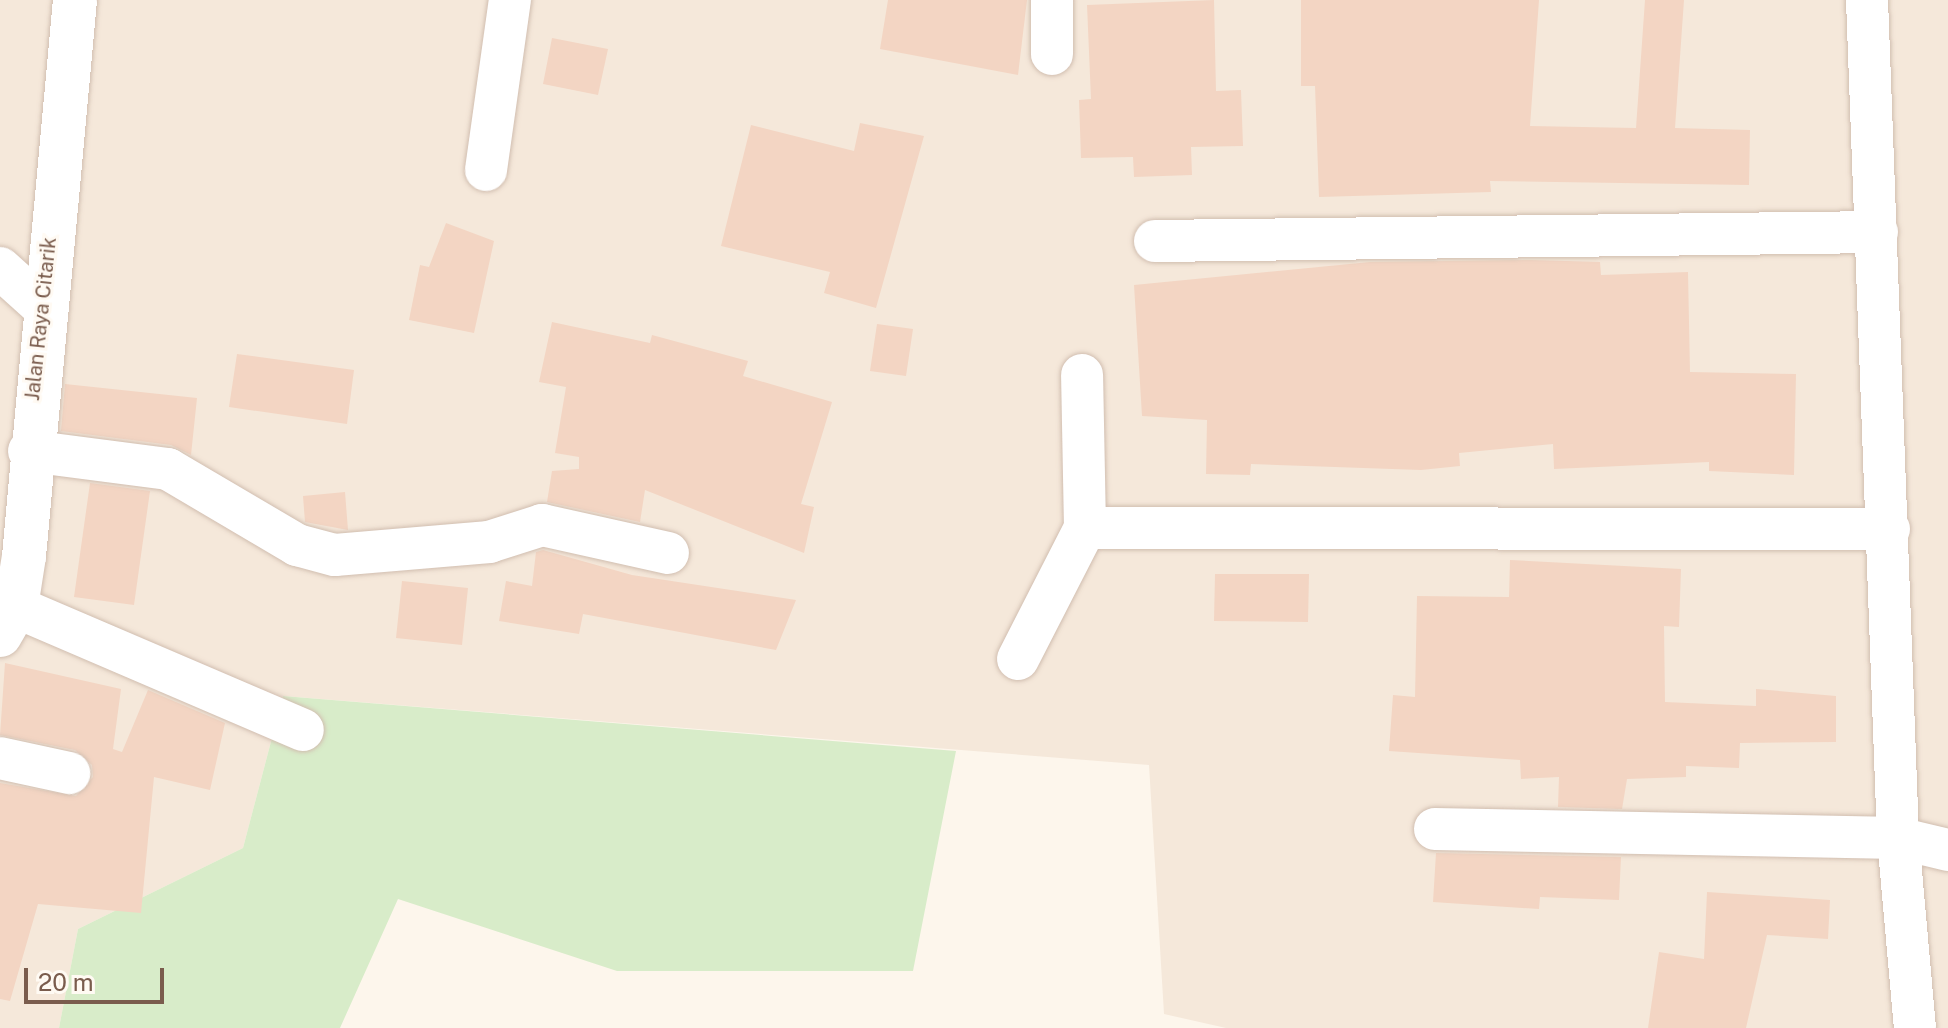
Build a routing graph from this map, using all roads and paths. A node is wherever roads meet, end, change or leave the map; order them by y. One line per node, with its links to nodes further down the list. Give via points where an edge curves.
1 (75, 0): 10 (street, Jalan Raya Citarik)
2 (510, 0): 6 (street)
3 (1052, 0): 5 (street)
4 (1867, 0): 7 (street)
5 (1052, 54)
6 (486, 170)
7 (1877, 232): 8 (street); 14 (street)
8 (1155, 241)
9 (0, 268): 10 (street)
10 (42, 306): 12 (street, Jalan Raya Citarik)
11 (1082, 375): 13 (street)
12 (29, 451): 15 (street, via 168,469 297,545 335,555 489,542 542,525); 16 (street, Jalan Raya Citarik)
13 (1085, 528): 14 (street); 17 (street)
14 (1889, 529): 22 (street)
15 (668, 553)
16 (8, 621): 18 (street)
17 (1018, 659)
18 (303, 730)
19 (0, 758): 20 (street)
20 (69, 773)
21 (1435, 829): 22 (street)
22 (1898, 838): 23 (street); 24 (street)
23 (1948, 850)
24 (1915, 1028)

